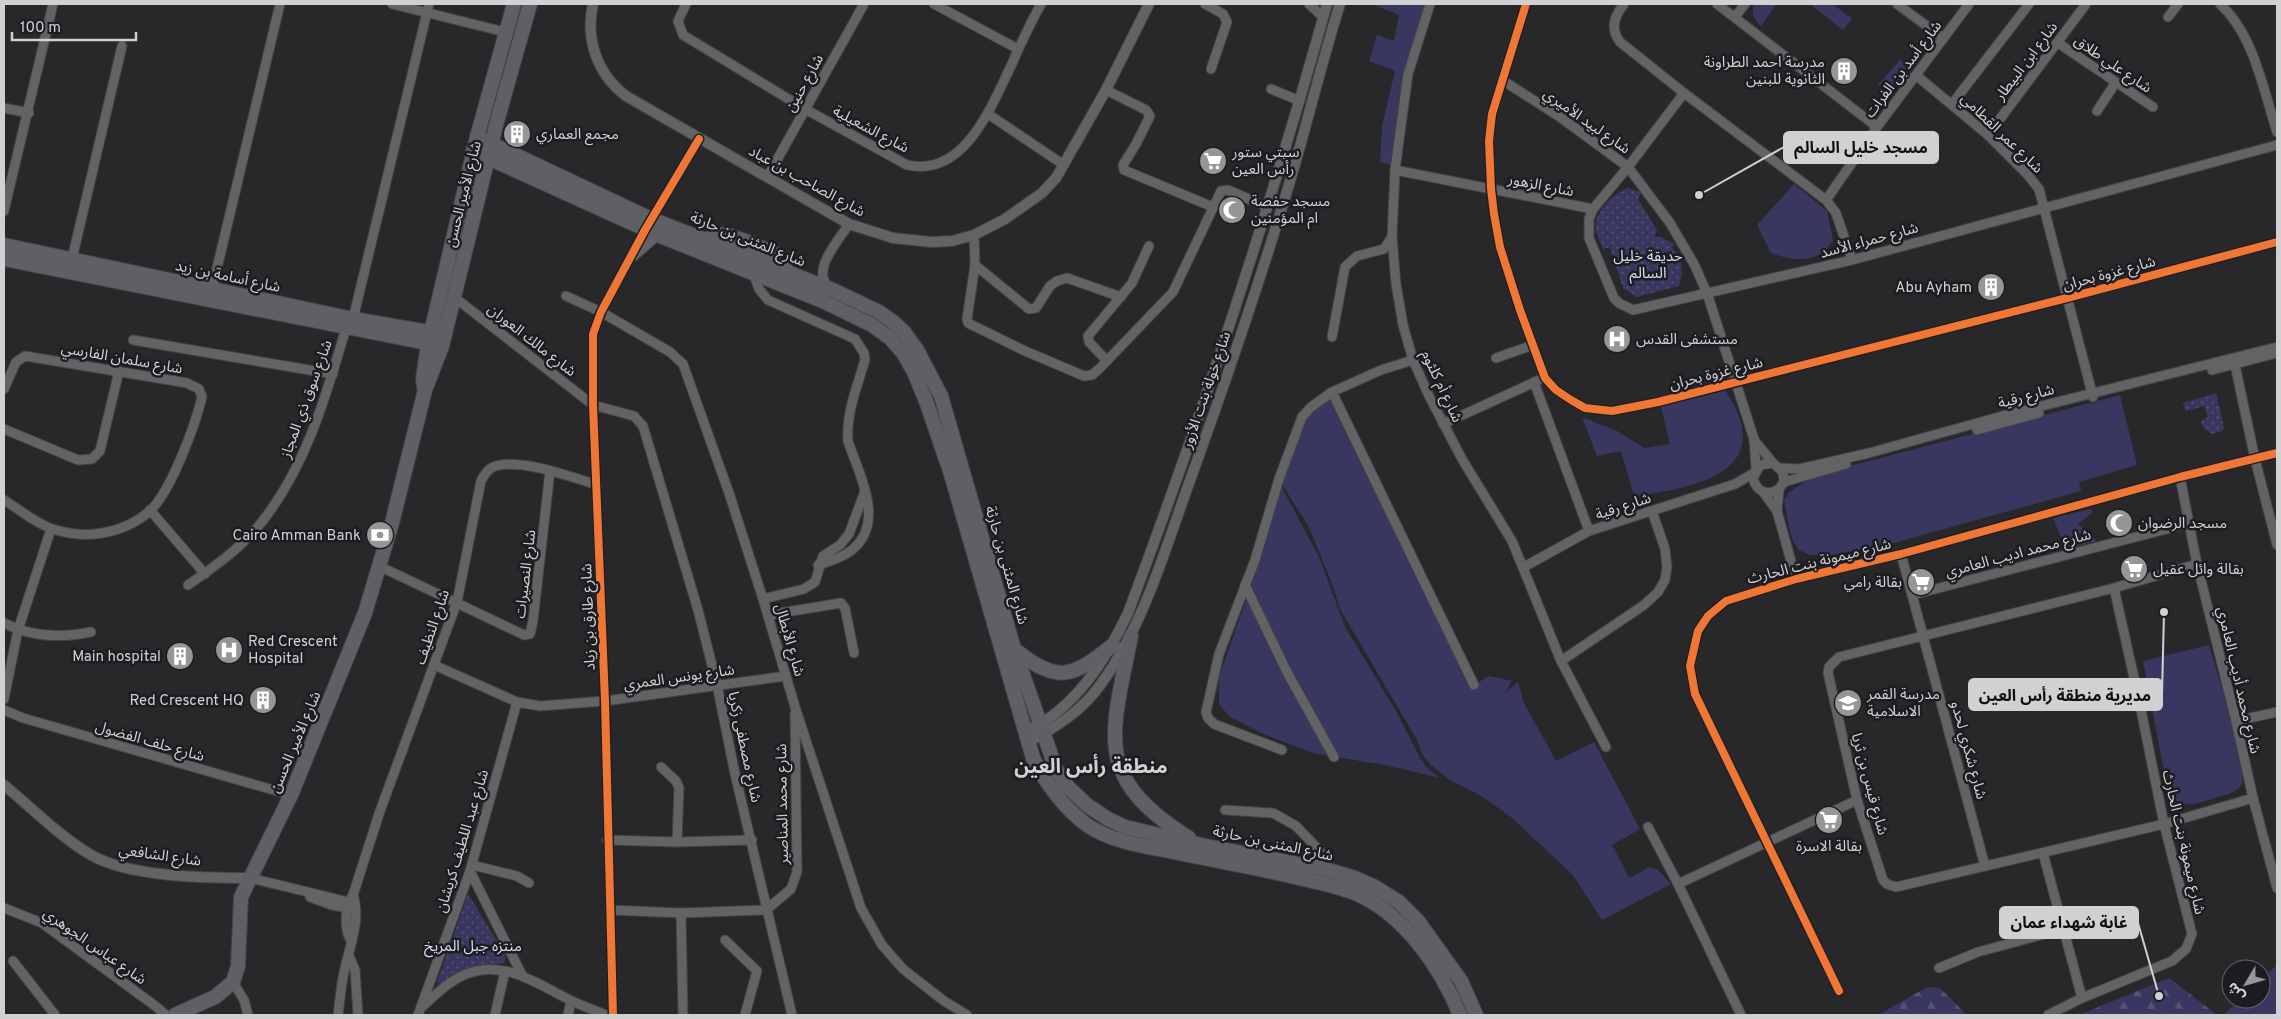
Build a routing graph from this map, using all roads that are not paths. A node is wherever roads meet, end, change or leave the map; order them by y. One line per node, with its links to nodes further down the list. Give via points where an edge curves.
1 (53, 4): 51 (street)
2 (280, 4): 94 (street)
3 (392, 4): 28 (street)
4 (430, 4): 28 (street, شارع سوق ذي المجاز)
5 (530, 4): 32 (main road, شارع الأمير الحسن)
6 (593, 4): 60 (street, شارع الصاحب بن عباد, via 593,42 597,60 606,76 626,96)
7 (686, 4): 49 (street, شارع الشعيلية, via 678,21 683,35)
8 (864, 4): 49 (street, شارع حنين)
9 (934, 4): 37 (street)
10 (1041, 4): 37 (street, شارع الشعيلية)
11 (1149, 4): 43 (street, شارع الصاحب بن عباد)
12 (1205, 4): 38 (street, via 1223,14 1227,22)
13 (1309, 4): 29 (street)
14 (1327, 4): 29 (street, شارع خولة بنت الأزور)
15 (1340, 4): 56 (street, شارع خولة بنت الأزور)
16 (1430, 4): 69 (street, شارع أم كلثوم, via 1408,74)
17 (1526, 4): 40 (street, شارع غزوة بحران)
18 (1624, 4): 44 (street, via 1614,20 1616,36)
19 (1717, 4): 30 (street)
20 (1745, 4): 30 (street)
21 (1897, 4): 34 (street)
22 (1968, 4): 34 (street, شارع أسد بن الفرات)
23 (2029, 4): 46 (street)
24 (2086, 4): 35 (street, شارع ابن البيطار)
25 (2178, 4): 31 (street)
26 (2220, 4): 57 (street, via 2235,18 2248,41)
27 (512, 9): 32 (main road); 33 (main road, شارع الأمير الحسن)
28 (426, 13): 33 (street); 103 (street, شارع سوق ذي المجاز)
29 (1323, 17): 45 (street, شارع خولة بنت الأزور)
30 (1735, 17): 55 (street)
31 (2168, 17)
32 (525, 20): 53 (main road, شارع الأمير الحسن)
33 (505, 32): 59 (main road, شارع الأمير الحسن)
34 (1943, 38): 39 (street, شارع أسد بن الفرات)
35 (2058, 43): 41 (street, شارع علي طلاق); 58 (street, شارع ابن البيطار)
36 (122, 46): 89 (street)
37 (1018, 49): 52 (street, شارع الشعيلية)
38 (1211, 70)
39 (1917, 76): 46 (street, شارع عمر القطامي); 55 (street, شارع أسد بن الفرات)
40 (1502, 80): 68 (street, شارع لبيد الأميري, via 1560,117); 73 (street, شارع غزوة بحران, via 1490,126)
41 (2116, 82): 47 (street, شارع علي طلاق); 50 (street)
42 (1271, 89): 45 (street)
43 (1106, 90): 66 (street, شارع الصاحب بن عباد); 76 (street, via 1146,110 1150,116 1123,165 1124,170)
44 (1684, 93): 68 (street); 74 (street)
45 (1300, 101): 54 (street, شارع خولة بنت الأزور)
46 (1952, 104): 58 (street, شارع عمر القطامي)
47 (2153, 107)
48 (4, 108): 51 (street)
49 (805, 109): 52 (street, شارع الشعيلية, via 907,165 918,167 940,163 952,156 974,135); 70 (street, شارع حنين)
50 (2097, 111)
51 (29, 113): 71 (street)
52 (988, 114): 66 (street)
53 (496, 125): 61 (main road, شارع الأمير الحسن); 64 (main road, via 503,144)
54 (1292, 126): 56 (street); 77 (street, شارع خولة بنت الأزور)
55 (1877, 127): 74 (street, شارع أسد بن الفرات)
56 (1304, 128): 168 (street, شارع خولة بنت الأزور, via 1292,175 1212,418)
57 (2277, 132)
58 (1988, 135): 75 (street, شارع عمر القطامي, via 2035,182)
59 (477, 137): 61 (main road, شارع المثنى بن حارثة); 63 (main road, شارع الأمير الحسن)
60 (699, 139): 70 (street, شارع الصاحب بن عباد); 80 (street, شارع طارق بن زياد)
61 (492, 143): 64 (main road, شارع المثنى بن حارثة); 65 (main road, شارع الأمير الحسن)
62 (2277, 145): 75 (street, شارع حمراء الأسد)
63 (473, 152): 65 (main road, شارع المثنى بن حارثة); 102 (main road, شارع الأمير الحسن)
64 (511, 152): 80 (main road, شارع المثنى بن حارثة)
65 (488, 158): 67 (main road, شارع المثنى بن حارثة); 72 (main road, شارع الأمير الحسن)
66 (1064, 165): 83 (street, شارع الصاحب بن عباد, via 1042,193 1005,219)
67 (506, 166): 72 (main road, via 495,170); 80 (main road, شارع المثنى بن حارثة)
68 (1628, 167): 78 (street); 96 (street, شارع لبيد الأميري, via 1670,223)
69 (1395, 170): 73 (street, شارع الزهور); 84 (street, شارع أم كلثوم)
70 (768, 176): 81 (street, شارع الصاحب بن عباد)
71 (8, 177): 79 (street)
72 (482, 182): 98 (main road, شارع الأمير الحسن)
73 (1491, 189): 78 (street, شارع الزهور); 109 (street, شارع غزوة بحران, via 1500,247)
74 (1826, 200): 90 (street, via 1836,213)
75 (2045, 206): 90 (street, شارع حمراء الأسد); 100 (street, شارع عمر القطامي)
76 (1213, 207): 77 (street, via 1224,189); 114 (street, via 1173,292)
77 (1267, 207): 170 (street, شارع خولة بنت الأزور, via 1188,446)
78 (1593, 209): 96 (street, شارع حمراء الأسد, via 1588,228 1590,238 1614,298 1619,303 1641,310)
79 (4, 211)
80 (648, 224): 82 (main road, شارع المثنى بن حارثة); 91 (street, شارع طارق بن زياد); 95 (main road, شارع المثنى بن حارثة, via 706,240)
81 (849, 224): 83 (street, شارع الصاحب بن عباد, via 893,238 932,242); 95 (street, via 823,265 823,279)
82 (658, 235): 91 (street, شارع طارق بن زياد); 93 (main road, شارع المثنى بن حارثة)
83 (974, 235): 92 (street)
84 (1392, 237): 105 (street, via 1384,249 1358,256 1348,263); 113 (street, شارع أم كلثوم, via 1401,314)
85 (2277, 242): 100 (street, شارع غزوة بحران)
86 (4, 245): 89 (main road, شارع أسامة بن زيد)
87 (1149, 246): 99 (street)
88 (4, 259): 103 (main road, شارع أسامة بن زيد)
89 (72, 259): 94 (main road, شارع أسامة بن زيد)
90 (1852, 260): 96 (street, شارع حمراء الأسد)
91 (629, 261): 101 (street, شارع طارق بن زياد)
92 (975, 265): 99 (street, via 1029,309 1036,308 1056,281 1067,278); 114 (street, via 967,320 971,326 1079,375 1092,375)
93 (754, 275): 126 (main road, شارع المثنى بن حارثة, via 825,302 872,325 890,338 904,354); 141 (street, via 768,300 855,339 861,346 864,360 848,416 847,431)
94 (212, 289): 103 (main road, شارع أسامة بن زيد)
95 (833, 290): 124 (main road, شارع المثنى بن حارثة, via 879,312 904,332 927,366)
96 (1707, 293): 120 (street, شارع لبيد الأميري)
97 (566, 296): 101 (street, شارع الأبطال)
98 (454, 297): 108 (main road, شارع الأمير الحسن); 127 (street, شارع مالك العوران)
99 (1121, 297): 114 (street, via 1088,336 1089,342)
100 (2067, 298): 120 (street, شارع غزوة بحران); 125 (street, شارع عمر القطامي)
101 (600, 312): 127 (street, شارع طارق بن زياد, via 593,334); 162 (street, شارع الأبطال, via 670,352 683,364)
102 (433, 317): 104 (main road, via 428,325); 106 (main road, شارع الأمير الحسن)
103 (349, 324): 104 (main road, شارع أسامة بن زيد); 106 (main road, شارع أسامة بن زيد); 117 (street, شارع سوق ذي المجاز)
104 (415, 330): 106 (main road, شارع أسامة بن زيد)
105 (1332, 337)
106 (429, 338): 108 (main road, شارع أسامة بن زيد); 122 (main road, شارع الأمير الحسن, via 423,379)
107 (133, 340): 117 (street)
108 (444, 341): 122 (main road, شارع الأمير الحسن)
109 (1532, 345): 112 (street); 118 (street, شارع غزوة بحران)
110 (2277, 347): 125 (street, شارع رقية)
111 (2277, 353): 115 (street, شارع رقية)
112 (1496, 358)
113 (1412, 360): 123 (street); 128 (street, شارع أم كلثوم)
114 (1107, 361)
115 (2235, 365): 125 (street, شارع رقية); 132 (street)
116 (120, 371): 121 (street, شارع سلمان الفارسي, via 25,356 16,362); 129 (street, via 100,451 92,459 78,460); 144 (street, شارع سلمان الفارسي, via 187,383 199,389 202,397 184,449 166,488)
117 (333, 374): 156 (street, شارع سوق ذي المجاز, via 302,456 277,502 247,537)
118 (1545, 378): 119 (street); 120 (street, شارع غزوة بحران, via 1556,390 1585,408 1612,411)
119 (1534, 382): 128 (street); 149 (street)
120 (1735, 382): 130 (street, شارع لبيد الأميري)
121 (4, 389)
122 (425, 390): 154 (main road, شارع الأمير الحسن)
123 (1332, 392): 159 (street, via 1302,417); 177 (street)
124 (941, 396): 126 (main road); 171 (main road, شارع المثنى بن حارثة)
125 (2093, 396): 133 (street, شارع رقية, via 1799,469); 139 (street, شارع رقية, via 1801,475)
126 (926, 401): 186 (main road, شارع المثنى بن حارثة, via 951,474)
127 (593, 405): 138 (street, شارع طارق بن زياد); 176 (street, شارع مصطفى زكريا, via 634,416 646,431)
128 (1443, 424): 155 (street, شارع أم كلثوم, via 1502,522)
129 (4, 429)
130 (1754, 439): 133 (street, شارع لبيد الأميري); 135 (street, شارع لبيد الأميري)
131 (2277, 453): 132 (street)
132 (2255, 459): 136 (street, شارع ميمونة بنت الحارث); 150 (street)
133 (1777, 466): 135 (street, via 1764,463); 139 (street)
134 (550, 471): 138 (street, شارع النظيف); 163 (street, شارع النظيف, via 501,465 485,473); 163 (street, شارع النصيرات, via 531,633 524,635)
135 (1755, 471): 137 (street, شارع رقية); 140 (street)
136 (2180, 477): 147 (street, شارع محمد أديب العامري); 151 (street, شارع ميمونة بنت الحارث)
137 (1736, 484): 140 (street, شارع رقية); 145 (street, شارع رقية)
138 (597, 485): 179 (street, شارع طارق بن زياد)
139 (1781, 486): 142 (street, via 1774,492); 146 (street)
140 (1756, 487): 142 (street)
141 (865, 491): 153 (street, via 846,539 827,552); 153 (street, via 869,504 868,524 860,542 847,553)
142 (1764, 492): 146 (street)
143 (4, 500): 148 (street, شارع سلمان الفارسي)
144 (150, 510): 148 (street, شارع سلمان الفارسي, via 103,534 69,534); 156 (street)
145 (1652, 511): 149 (street, شارع رقية); 173 (street, via 1668,567 1658,592)
146 (1777, 511): 157 (street)
147 (2190, 523): 152 (street, شارع محمد أديب العامري); 161 (street, شارع محمد اديب العامري)
148 (51, 529): 166 (street)
149 (1589, 531): 155 (street, شارع رقية)
150 (2277, 545)
151 (1901, 554): 157 (street, شارع ميمونة بنت الحارث); 161 (street, شارع شكري لحدو)
152 (2197, 564): 160 (street, شارع قيس بن ثريا); 184 (street, شارع محمد أديب العامري)
153 (818, 565): 162 (street, via 817,576 810,586)
154 (379, 566): 163 (street, شارع النصيرات); 192 (main road, شارع الأمير الحسن, via 365,613)
155 (1524, 568): 173 (street, شارع أم كلثوم)
156 (205, 574): 158 (street, شارع سوق ذي المجاز)
157 (1796, 579): 201 (street, شارع ميمونة بنت الحارث, via 1736,597 1715,609 1701,624 1690,666 1695,694)
158 (188, 585)
159 (1246, 585): 188 (street, via 1214,671 1206,712 1214,724); 189 (street, via 1288,674)
160 (2114, 588): 169 (street, شارع قيس بن ثريا); 196 (street, شارع ميمونة بنت الحارث)
161 (1912, 595): 169 (street, شارع شكري لحدو)
162 (763, 599): 164 (street, شارع الأبطال)
163 (456, 602): 174 (street, شارع النظيف)
164 (768, 614): 172 (street, via 841,603 845,608); 175 (street, شارع الأبطال)
165 (4, 623): 166 (street)
166 (18, 630): 167 (street, via 60,636); 178 (street)
167 (91, 632)
168 (1130, 636): 185 (street, شارع خولة بنت الأزور, via 1086,703 1064,721); 202 (main road, via 1114,724 1118,761 1124,778 1148,808 1163,822)
169 (1925, 636): 194 (street, شارع قيس بن ثريا, via 1840,657 1829,667); 204 (street, شارع شكري لحدو)
170 (1113, 645): 171 (main road, via 1080,669 1058,673 1038,666); 185 (street, شارع خولة بنت الأزور, via 1088,680)
171 (1014, 649): 185 (main road, شارع المثنى بن حارثة)
172 (854, 653)
173 (1561, 661): 187 (street, شارع أم كلثوم)
174 (434, 665): 180 (street, شارع يونس العمري); 212 (street, شارع النظيف, via 380,811)
175 (786, 676): 176 (street, شارع يونس العمري); 182 (street, شارع الأبطال)
176 (717, 685): 179 (street, شارع يونس العمري); 199 (street, شارع مصطفى زكريا)
177 (1474, 685)
178 (4, 699)
179 (605, 701): 180 (street, شارع يونس العمري, via 540,706); 198 (street, شارع طارق بن زياد)
180 (517, 702): 205 (street, شارع عبد اللطيف كريشان)
181 (4, 710): 192 (street, شارع حلف الفضول)
182 (796, 710): 216 (street, شارع محمد المناصير, via 797,872 792,889); 245 (street, شارع الأبطال, via 867,922 903,969)
183 (2277, 712): 184 (street)
184 (2236, 721): 193 (street, شارع محمد أديب العامري)
185 (1041, 730): 186 (street, شارع خولة بنت الأزور); 202 (main road, شارع المثنى بن حارثة, via 1056,769 1068,787 1087,805 1125,827)
186 (1026, 737): 246 (main road, شارع المثنى بن حارثة, via 1043,778 1088,826 1133,844 1334,886 1358,894 1388,912 1431,962)
187 (1606, 747)
188 (1282, 750)
189 (1334, 757)
190 (661, 767): 200 (street, via 679,788)
191 (4, 785): 207 (street, شارع الشافعي, via 67,838 104,861 168,873)
192 (290, 795): 207 (main road, شارع الأمير الحسن)
193 (2253, 798): 196 (street, شارع قيس بن ثريا); 210 (street, شارع محمد أديب العامري)
194 (1857, 800): 201 (street); 204 (street, شارع قيس بن ثريا, via 1883,880 1891,886)
195 (1225, 810): 206 (street, via 1273,813 1296,826 1320,851)
196 (2164, 824): 203 (street, شارع قيس بن ثريا); 229 (street, شارع ميمونة بنت الحارث, via 2192,934 2191,941 2172,961)
197 (1648, 827): 209 (street)
198 (607, 840): 200 (street); 215 (street, شارع طارق بن زياد)
199 (752, 840): 200 (street); 216 (street, شارع مصطفى زكريا)
200 (677, 842)
201 (1766, 843): 209 (street); 228 (street, شارع ميمونة بنت الحارث)
202 (1200, 845): 206 (main road, شارع المثنى بن حارثة)
203 (2042, 853): 204 (street, شارع قيس بن ثريا); 219 (street)
204 (1985, 866)
205 (471, 868): 208 (street, via 517,876); 226 (street); 231 (street, شارع عبد اللطيف كريشان)
206 (1319, 868): 247 (main road, شارع المثنى بن حارثة, via 1375,886 1399,902 1440,951 1460,981)
207 (250, 878): 211 (street, شارع الشافعي); 227 (main road, شارع الأمير الحسن, via 242,897 238,966)
208 (529, 883)
209 (1678, 884): 248 (street)
210 (2277, 888)
211 (306, 894): 212 (street, شارع الشافعي); 213 (street, شارع الشافعي)
212 (352, 904): 213 (street, شارع الشافعي); 218 (street, شارع النظيف); 220 (street, شارع النظيف, via 354,933)
213 (332, 905): 218 (street)
214 (4, 908): 233 (street, شارع عباس الجوهري, via 48,927)
215 (610, 910): 217 (street); 241 (street, شارع طارق بن زياد)
216 (766, 910): 217 (street); 244 (street, شارع مصطفى زكريا)
217 (681, 913): 242 (street)
218 (346, 924): 220 (street, شارع النظيف)
219 (2063, 929): 224 (street, via 1978,952); 229 (street)
220 (350, 939): 222 (street, شارع النظيف)
221 (725, 940): 243 (street, via 757,971)
222 (349, 956): 236 (street, شارع النظيف); 237 (street, via 355,970)
223 (13, 961): 232 (street)
224 (1939, 968)
225 (505, 971): 226 (street); 231 (street, via 468,973 449,984); 238 (street)
226 (522, 975): 230 (street)
227 (233, 982): 234 (main road, via 216,997); 235 (street, via 244,1000)
228 (1840, 992)
229 (2082, 998): 249 (street, شارع ميمونة بنت الحارث)
230 (572, 1001): 239 (street); 240 (street)
231 (420, 1011)
232 (55, 1015)
233 (166, 1015)
234 (175, 1015)
235 (248, 1015)
236 (338, 1015)
237 (358, 1015)
238 (496, 1015)
239 (568, 1015)
240 (606, 1015)
241 (613, 1015)
242 (683, 1015)
243 (746, 1015)
244 (792, 1015)
245 (967, 1015)
246 (1460, 1015)
247 (1476, 1015)
248 (1741, 1015)
249 (2048, 1015)

